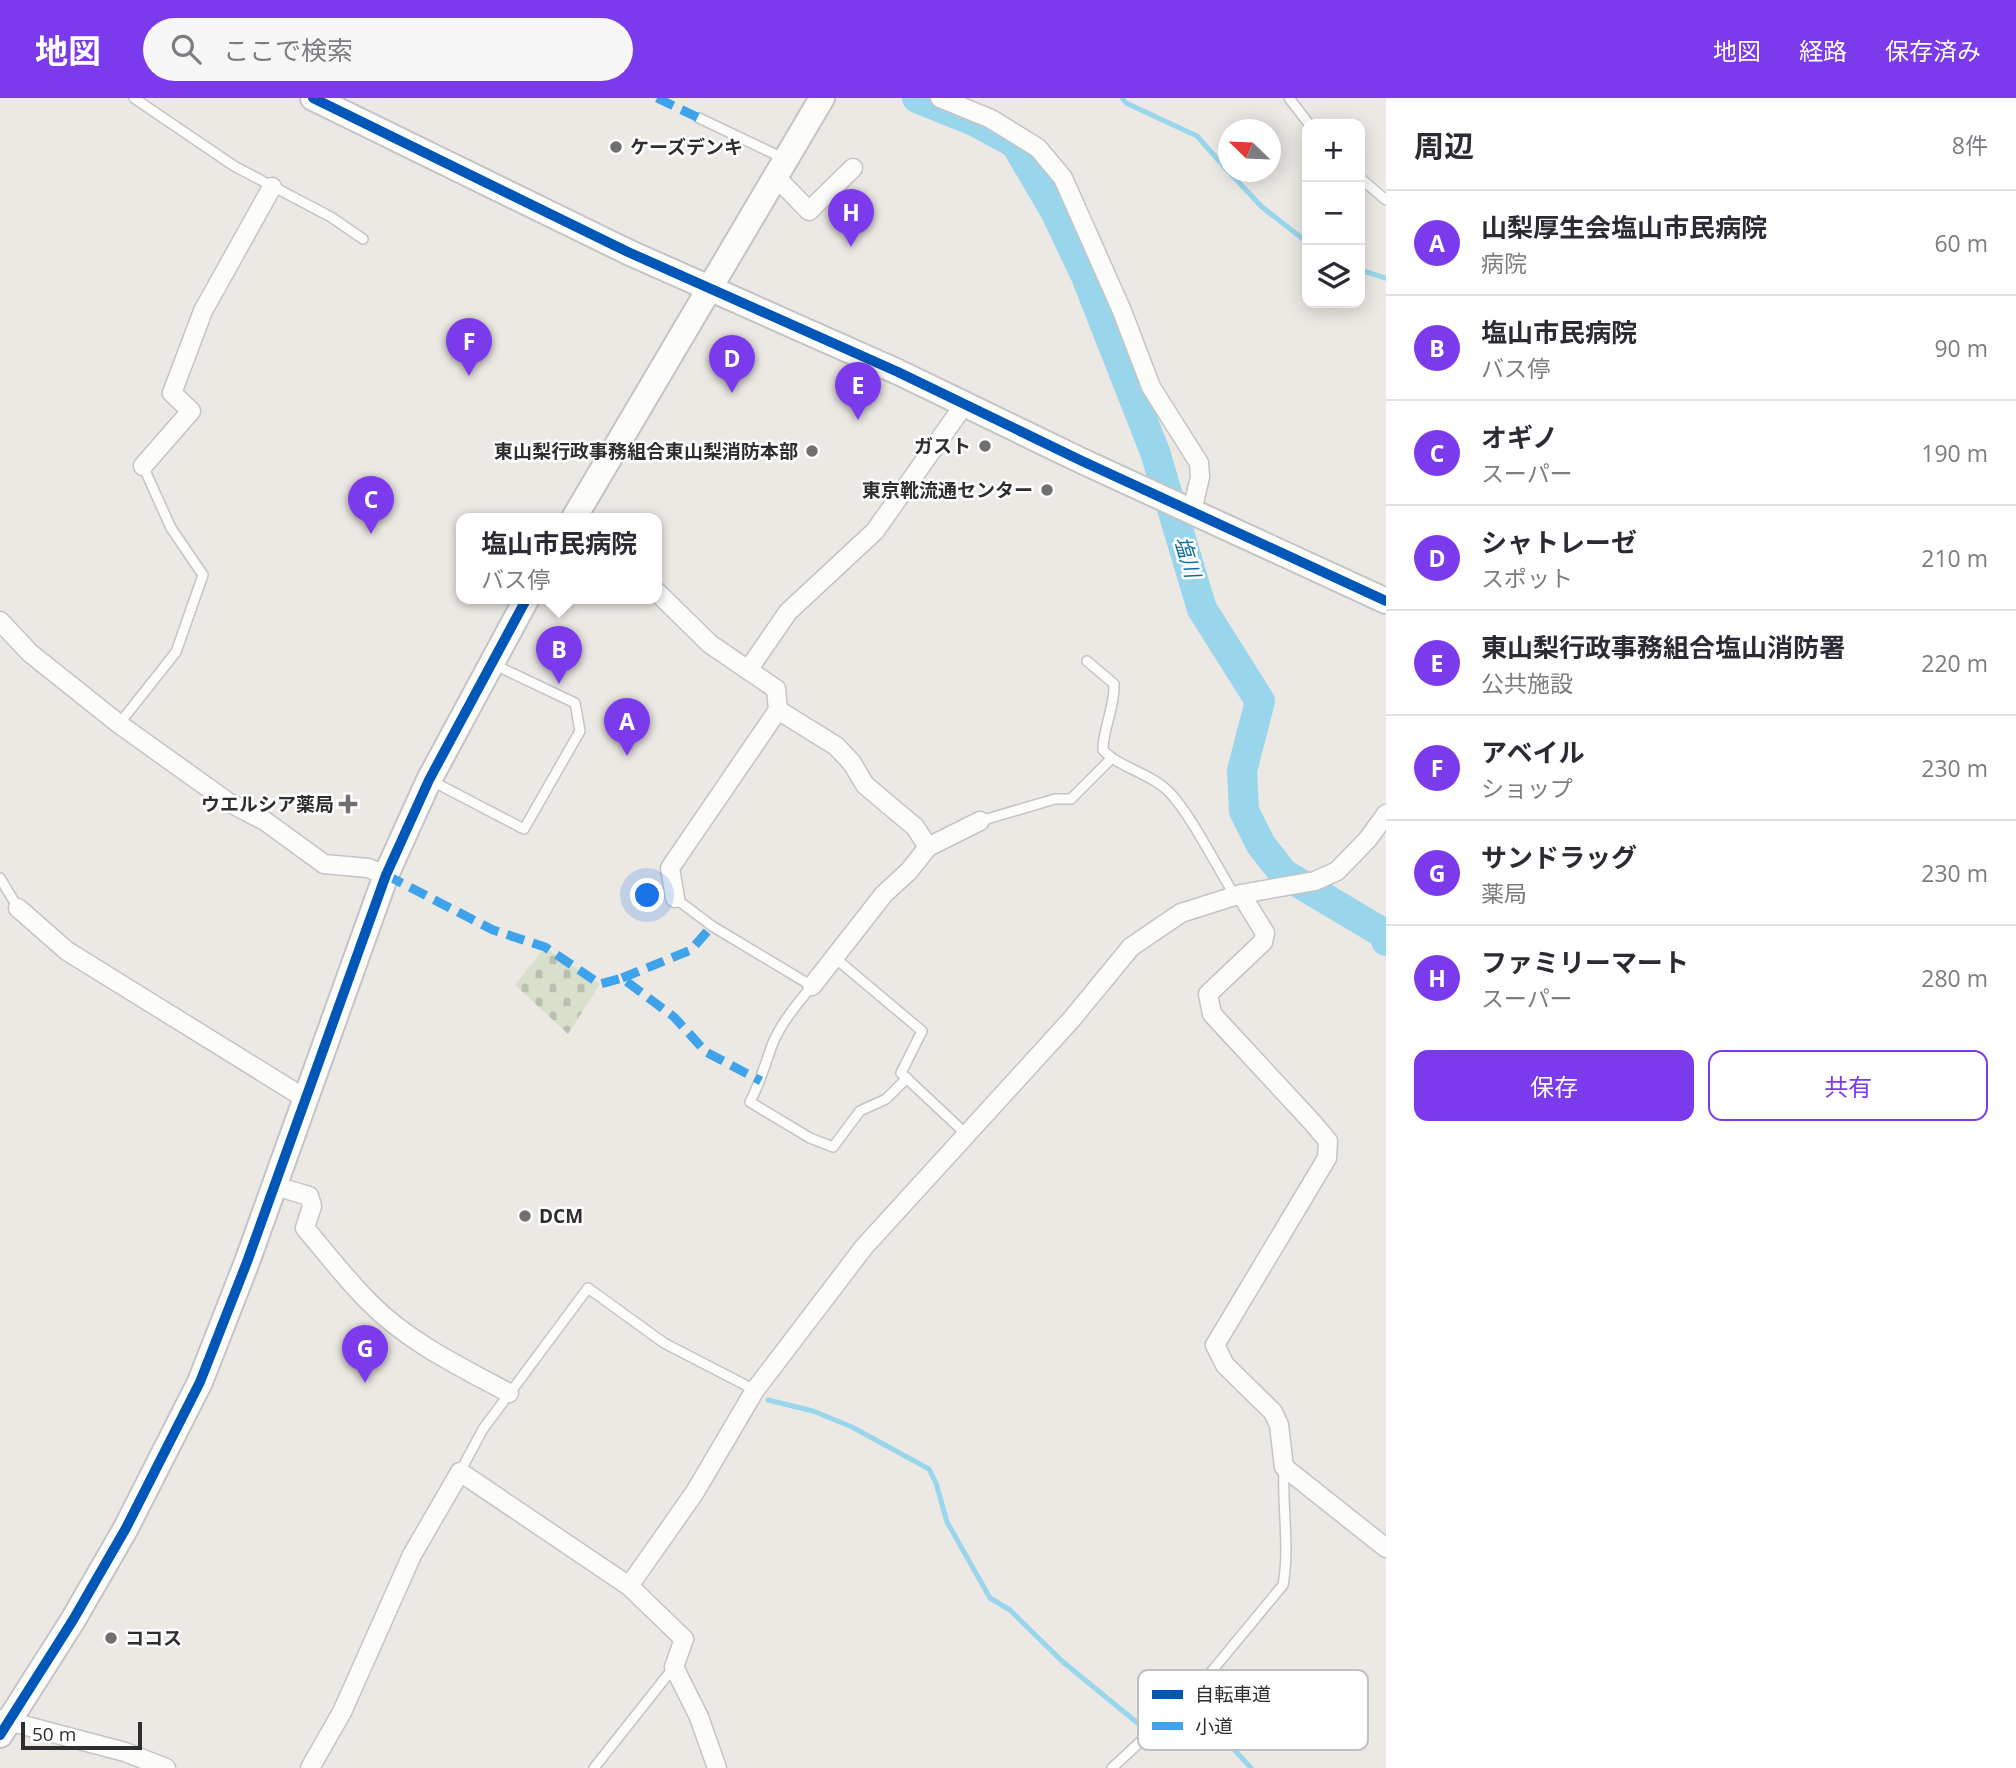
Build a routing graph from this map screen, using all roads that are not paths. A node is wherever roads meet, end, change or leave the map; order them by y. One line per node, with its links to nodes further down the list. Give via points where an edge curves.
1 (134, 98): 11 (lane)
2 (313, 98): 14 (street)
3 (822, 98): 9 (street)
4 (940, 98): 17 (street, via 991,119 1038,148 1063,178 1151,387 1199,463)
5 (1289, 98): 7 (lane)
6 (699, 118): 9 (lane)
7 (1305, 119)
8 (853, 167): 9 (street, via 808,212)
9 (781, 168): 14 (street)
10 (1365, 182): 12 (lane)
11 (272, 187): 13 (lane); 16 (street, via 203,312 172,393 191,411)
12 (1386, 200)
13 (363, 239)
14 (709, 288): 15 (street); 18 (street)
15 (964, 405): 17 (street); 25 (street, via 875,531 788,612)
16 (143, 466): 27 (lane, via 171,528 203,575 176,652)
17 (1192, 511): 20 (street)
18 (577, 513)
19 (662, 597): 25 (street, via 710,644)
20 (1386, 601)
21 (524, 604): 24 (street)
22 (0, 621): 27 (street, via 30,653)
23 (1087, 661): 28 (lane, via 1114,684 1115,702 1103,738 1103,750)
24 (490, 663): 29 (street); 29 (lane, via 575,703 580,731 524,830)
25 (748, 670): 26 (street, via 776,688)
26 (778, 710): 32 (street, via 836,747 865,785 915,827); 36 (street, via 670,868)
27 (119, 724): 33 (street, via 324,864 368,868)
28 (1111, 759): 31 (lane, via 1071,799 1055,799); 35 (lane, via 1125,762 1172,794)
29 (429, 780): 33 (street)
30 (1386, 814): 35 (street, via 1337,871 1315,881)
31 (980, 821): 32 (street)
32 (928, 847): 38 (street, via 884,894)
33 (386, 875): 41 (street)
34 (0, 878): 37 (lane)
35 (1238, 895): 42 (street, via 1181,913 1131,947 1071,1020); 46 (street, via 1265,933 1263,942 1208,994 1212,1014 1328,1141 1327,1158 1215,1345 1225,1365 1273,1412)
36 (675, 898): 39 (lane, via 712,926)
37 (19, 908): 41 (street, via 67,951)
38 (835, 958): 39 (street); 40 (lane, via 922,1031 901,1073)
39 (812, 986): 40 (lane, via 772,1045 750,1102 833,1147 860,1111 886,1099)
40 (906, 1079): 42 (lane)
41 (306, 1099): 43 (street)
42 (965, 1133): 44 (street, via 864,1247)
43 (275, 1186): 45 (street, via 310,1196 312,1206 305,1228 369,1303 454,1364); 52 (street, via 218,1340 155,1475 74,1620)
44 (755, 1390): 45 (lane, via 664,1343 588,1288); 49 (street, via 695,1492)
45 (509, 1393): 47 (lane)
46 (1284, 1467): 48 (street); 51 (lane, via 1283,1585)
47 (460, 1472): 49 (street); 55 (street, via 412,1555 342,1712)
48 (1386, 1548)
49 (629, 1586): 50 (street, via 684,1639)
50 (674, 1667): 56 (lane); 57 (street)
51 (1213, 1670)
52 (3, 1725): 54 (street, via 125,1752)
53 (1138, 1745): 58 (lane)
54 (166, 1768)
55 (310, 1768)
56 (594, 1768)
57 (717, 1768)
58 (1112, 1768)

